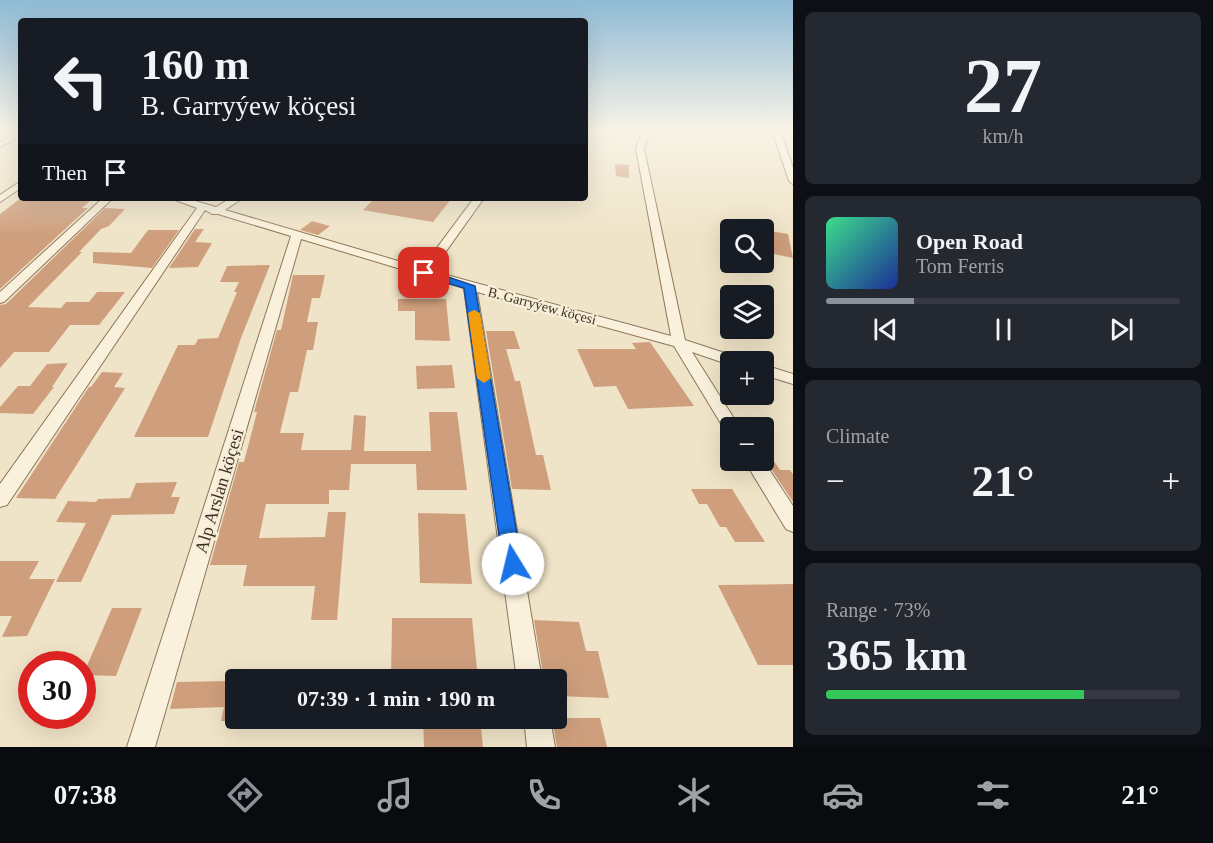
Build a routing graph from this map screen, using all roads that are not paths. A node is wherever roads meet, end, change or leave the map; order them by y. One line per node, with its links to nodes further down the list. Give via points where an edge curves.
1 (643, 165): 15 (street)
2 (788, 165): 3 (street)
3 (793, 181)
4 (18, 186): 5 (street)
5 (0, 199)
6 (105, 201): 14 (street)
7 (184, 201): 10 (street, B. Garryýew köçesi)
8 (231, 201): 10 (street)
9 (477, 201): 12 (street)
10 (209, 210): 11 (street, B. Garryýew köçesi); 21 (street)
11 (297, 235): 12 (street, B. Garryýew köçesi); 25 (street, Alp Arslan köçesi)
12 (424, 273): 13 (street, B. Garryýew köçesi)
13 (470, 286): 15 (street, B. Garryýew köçesi); 23 (street)
14 (0, 299)
15 (679, 343): 16 (street, B. Garryýew köçesi); 19 (street)
16 (720, 356)
17 (774, 373): 18 (street)
18 (793, 379)
19 (725, 417)
20 (760, 471): 22 (street)
21 (0, 499)
22 (793, 523)
23 (529, 669)
24 (539, 729): 26 (street)
25 (141, 747)
26 (541, 747)

